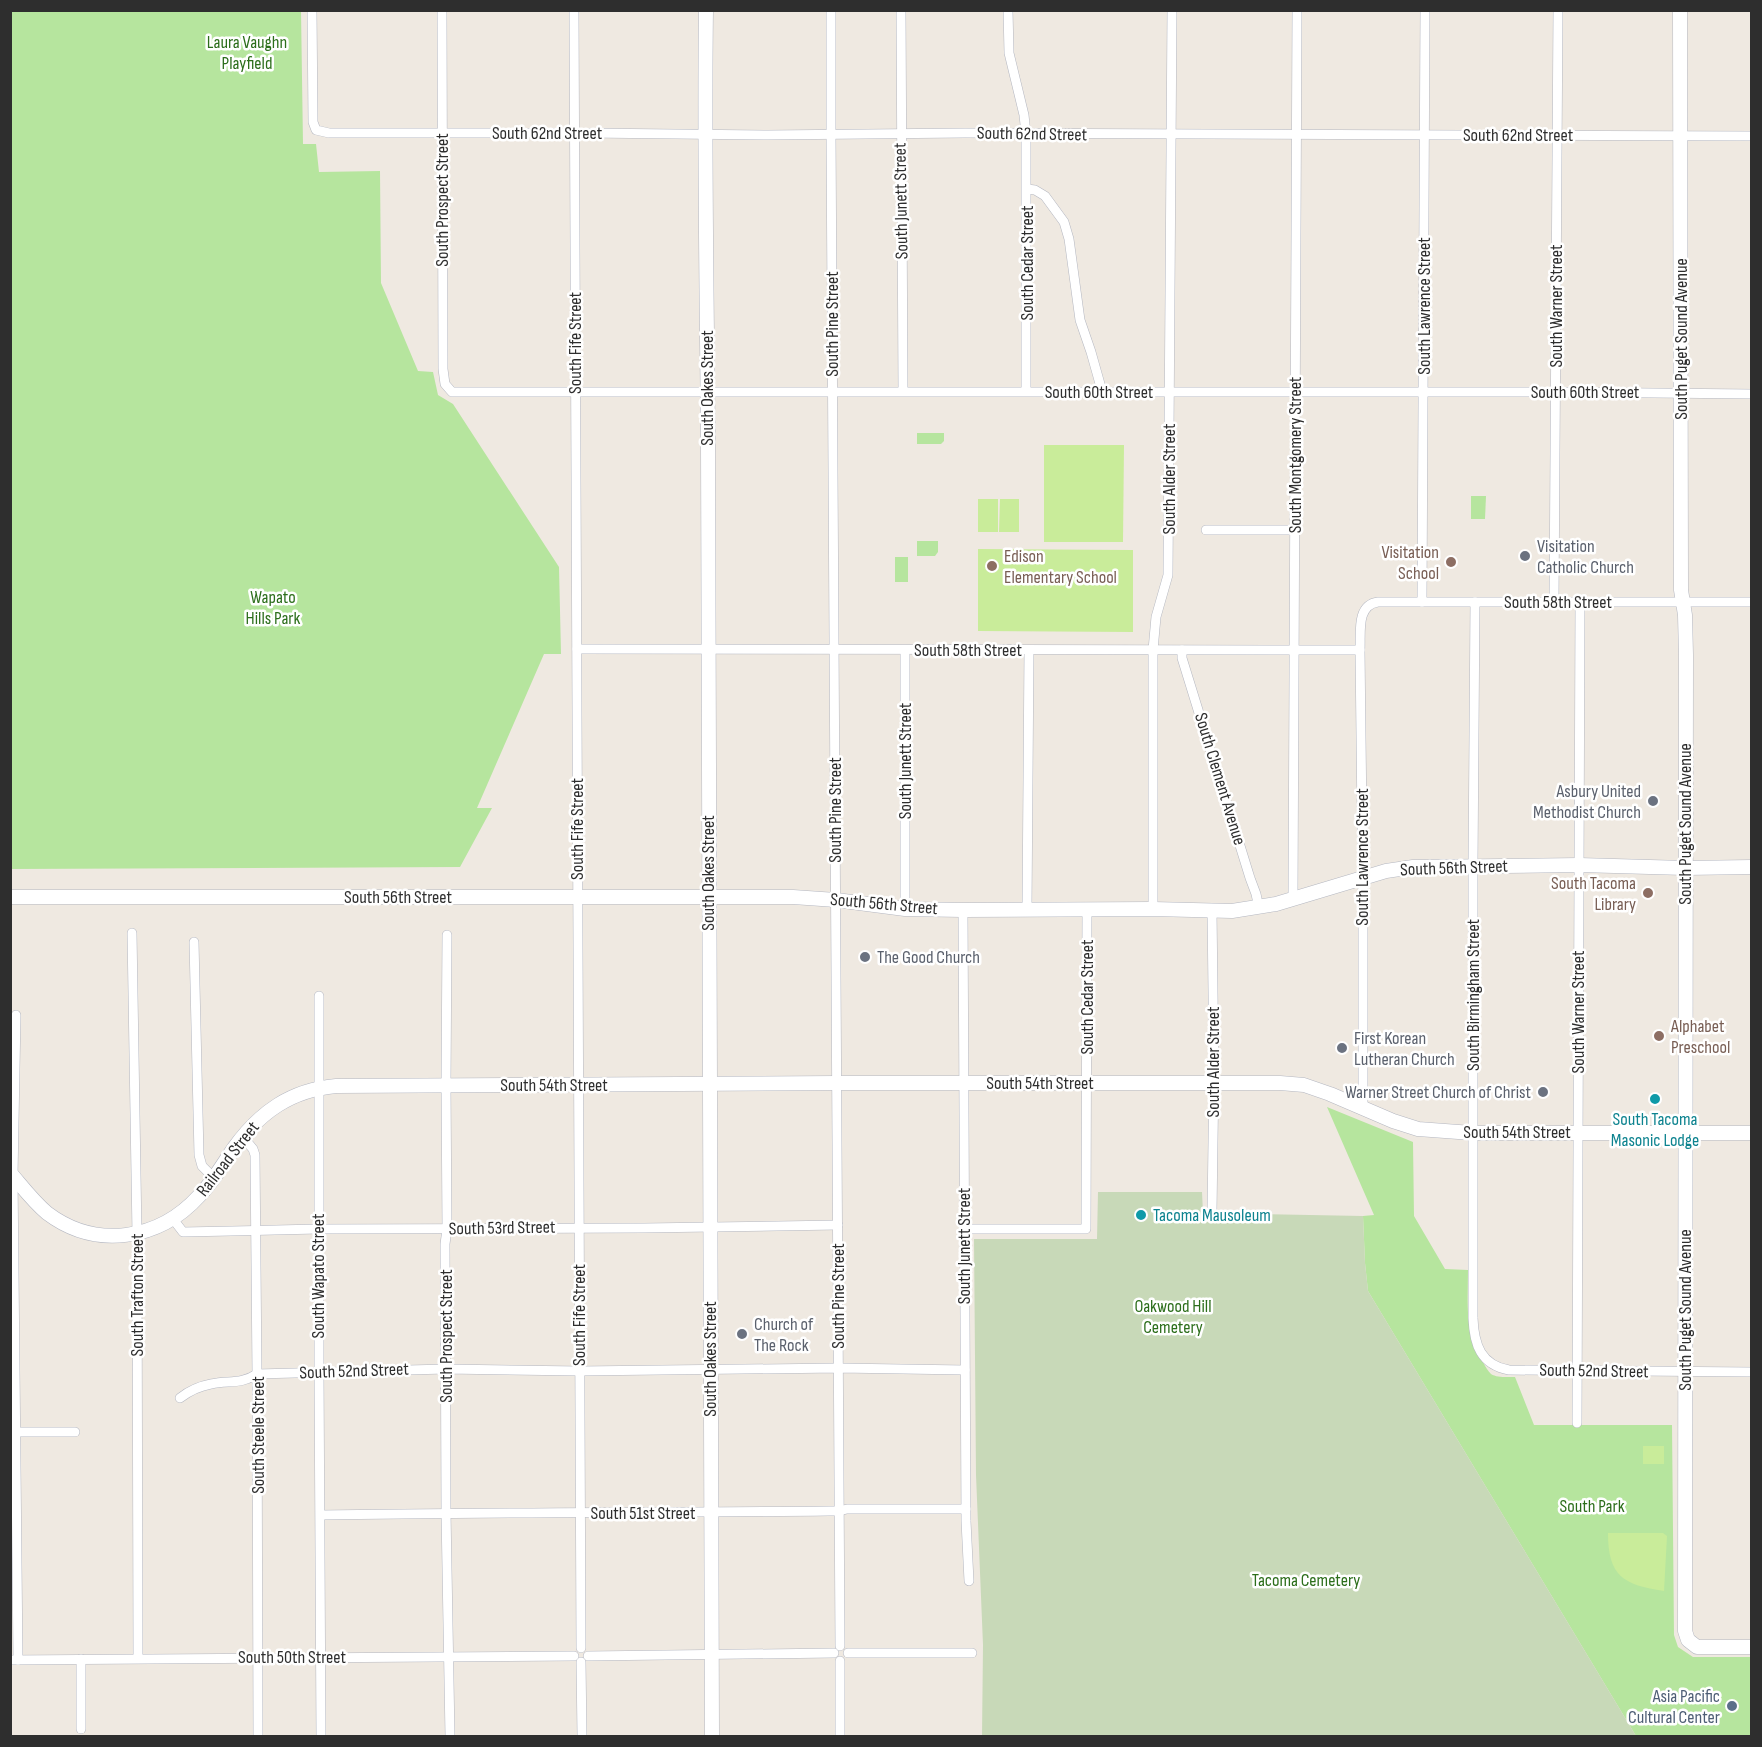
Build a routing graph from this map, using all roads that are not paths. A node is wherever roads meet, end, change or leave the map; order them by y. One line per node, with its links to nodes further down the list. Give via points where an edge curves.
1 (312, 10): 13 (street, South 62nd Street, via 315,129 329,133)
2 (442, 10): 13 (street, South Prospect Street)
3 (574, 10): 14 (street, South Fife Street)
4 (706, 10): 15 (street, South Oakes Street)
5 (831, 10): 16 (street, South Pine Street)
6 (901, 10): 17 (street, South Junett Street)
7 (1008, 10): 18 (street, via 1009,53)
8 (1172, 10): 19 (street, South Alder Street)
9 (1296, 10): 20 (street, South Montgomery Street)
10 (1425, 10): 21 (street, South Lawrence Street)
11 (1558, 10): 22 (street, South Warner Street)
12 (1680, 10): 23 (street, South Puget Sound Avenue)
13 (442, 133): 14 (street, South 62nd Street); 26 (street, South Prospect Street, via 443,369)
14 (574, 133): 15 (street, South 62nd Street); 27 (street, South Fife Street)
15 (705, 134): 16 (street, South 62nd Street); 28 (street, South Oakes Street)
16 (831, 134): 17 (street, South 62nd Street); 29 (street, South Pine Street)
17 (900, 134): 18 (street, South 62nd Street); 30 (street, South Junett Street)
18 (1026, 134): 19 (street, South 62nd Street); 25 (street, South Cedar Street)
19 (1171, 135): 20 (street, South 62nd Street); 33 (street, South Alder Street)
20 (1296, 135): 21 (street, South 62nd Street); 34 (street, South Montgomery Street)
21 (1425, 135): 22 (street, South 62nd Street); 35 (street, South Lawrence Street)
22 (1557, 136): 23 (street, South 62nd Street); 36 (street, South Warner Street)
23 (1679, 136): 24 (street, South 62nd Street); 37 (street, South Puget Sound Avenue)
24 (1752, 136)
25 (1027, 189): 31 (street, South Cedar Street); 32 (street, via 1045,196 1064,222 1080,320)
26 (447, 388): 27 (street, South 60th Street, via 452,392)
27 (575, 391): 28 (street, South 60th Street); 48 (street, South Fife Street)
28 (708, 391): 29 (street, South 60th Street); 49 (street, South Oakes Street)
29 (832, 391): 30 (street, South 60th Street); 50 (street, South Pine Street)
30 (903, 391): 31 (street, South 60th Street)
31 (1026, 392): 32 (street, South 60th Street)
32 (1102, 392): 33 (street, South 60th Street)
33 (1170, 392): 34 (street, South 60th Street); 53 (street, South Alder Street, via 1168,575 1156,617)
34 (1295, 392): 35 (street, South 60th Street); 40 (street, South Montgomery Street)
35 (1423, 392): 36 (street, South 60th Street); 41 (street, South Lawrence Street)
36 (1555, 392): 37 (street, South 60th Street); 43 (street, South Warner Street)
37 (1682, 393): 38 (street, South 60th Street); 45 (street, South Puget Sound Avenue)
38 (1752, 394)
39 (1206, 530): 40 (street)
40 (1295, 530): 55 (street, South Montgomery Street)
41 (1422, 602): 42 (street, South 58th Street); 47 (street, South 58th Street, via 1378,602)
42 (1475, 602): 43 (street, South 58th Street); 58 (street, South Birmingham Street)
43 (1554, 602): 44 (street, South 58th Street)
44 (1580, 602): 45 (street, South 58th Street); 57 (street, South Warner Street)
45 (1682, 602): 46 (street, South 58th Street); 60 (street, South Puget Sound Avenue, via 1686,655)
46 (1752, 602)
47 (1366, 607): 56 (street, South Lawrence Street)
48 (577, 649): 49 (street, South 58th Street); 63 (street, South Fife Street)
49 (708, 650): 50 (street, South 58th Street); 64 (street, South Oakes Street)
50 (834, 650): 51 (street, South 58th Street); 66 (street, South Pine Street)
51 (905, 650): 52 (street, South 58th Street); 68 (street, South Junett Street)
52 (1029, 650): 53 (street, South 58th Street); 69 (street)
53 (1153, 650): 54 (street, South 58th Street); 71 (street, South Alder Street)
54 (1182, 650): 55 (street, South 58th Street); 67 (street, South Clement Avenue)
55 (1294, 650): 56 (street, South 58th Street); 65 (street, South Montgomery Street)
56 (1360, 650): 61 (street, South Lawrence Street)
57 (1579, 865): 58 (street, South 56th Street); 60 (street, South 56th Street); 91 (street, South Warner Street)
58 (1473, 866): 61 (street, South 56th Street, via 1406,867); 90 (street, South Birmingham Street)
59 (1752, 867): 60 (street, South 56th Street)
60 (1685, 868): 88 (street, South Puget Sound Avenue)
61 (1363, 877): 65 (street, South 56th Street); 87 (street, South Lawrence Street)
62 (10, 897): 63 (street, South 56th Street)
63 (578, 897): 64 (street, South 56th Street); 83 (street, South Fife Street)
64 (708, 898): 66 (street, South 56th Street); 84 (street, South Oakes Street)
65 (1293, 899): 67 (street, South 56th Street)
66 (836, 900): 68 (street, South 56th Street); 79 (street, South Pine Street)
67 (1259, 908): 73 (street, South 56th Street)
68 (904, 909): 72 (street, South 56th Street)
69 (1027, 909): 70 (street, South 56th Street); 72 (street, South 56th Street)
70 (1087, 909): 71 (street, South 56th Street); 81 (street, South Cedar Street)
71 (1153, 909): 73 (street, South 56th Street)
72 (963, 910): 80 (street, South Junett Street)
73 (1212, 911): 82 (street, South Alder Street)
74 (132, 933): 104 (street, South Trafton Street)
75 (447, 935): 85 (street, South Prospect Street)
76 (194, 942): 94 (street, via 199,1155 202,1166)
77 (319, 996): 86 (street, South Wapato Street)
78 (16, 1015): 93 (street)
79 (837, 1083): 80 (street, South 54th Street); 84 (street, South 54th Street); 97 (street, South Pine Street)
80 (963, 1083): 81 (street, South 54th Street); 102 (street, South Junett Street)
81 (1087, 1083): 82 (street, South 54th Street); 102 (street, South Cedar Street, via 1086,1229)
82 (1213, 1083): 87 (street, South 54th Street, via 1304,1085); 95 (street, South Alder Street)
83 (578, 1084): 84 (street, South 54th Street); 85 (street, South 54th Street); 98 (street, South Fife Street)
84 (709, 1084): 99 (street, South Oakes Street)
85 (446, 1085): 86 (street, South 54th Street); 101 (street, South Prospect Street)
86 (319, 1088): 92 (street, Railroad Street, via 283,1102 262,1116); 100 (street, South Wapato Street)
87 (1363, 1108): 90 (street, South 54th Street, via 1418,1129)
88 (1685, 1132): 89 (street, South 54th Street); 91 (street, South 54th Street); 113 (street, South Puget Sound Avenue)
89 (1752, 1132)
90 (1472, 1133): 91 (street, South 54th Street); 109 (street, South Birmingham Street, via 1474,1332 1490,1363)
91 (1578, 1133): 111 (street, South Warner Street)
92 (243, 1137): 94 (street, Railroad Street); 103 (street, South Steele Street, via 255,1155)
93 (11, 1175): 104 (street, via 40,1206 69,1226 107,1236); 118 (street)
94 (214, 1178): 96 (street, Railroad Street)
95 (1212, 1212)
96 (173, 1219): 103 (street, South 53rd Street, via 183,1232); 104 (street, Railroad Street)
97 (838, 1225): 99 (street, South 53rd Street); 105 (street, South Pine Street)
98 (579, 1227): 99 (street, South 53rd Street); 101 (street, South 53rd Street); 110 (street, South Fife Street)
99 (709, 1227): 107 (street, South Oakes Street)
100 (318, 1229): 101 (street, South 53rd Street); 103 (street, South 53rd Street); 112 (street, South Wapato Street)
101 (447, 1229): 106 (street, South Prospect Street)
102 (964, 1229): 108 (street, South Junett Street)
103 (255, 1230): 115 (street, South Steele Street)
104 (137, 1234): 135 (street, South Trafton Street)
105 (839, 1368): 107 (street, South 52nd Street); 108 (street, South 52nd Street); 121 (street, South Pine Street)
106 (446, 1369): 110 (street, South 52nd Street); 112 (street, South 52nd Street); 122 (street, South Prospect Street)
107 (711, 1369): 110 (street, South 52nd Street); 123 (street, South Oakes Street)
108 (965, 1370): 120 (street, South Junett Street)
109 (1509, 1370): 111 (street, South 52nd Street)
110 (580, 1371): 124 (street, South Fife Street)
111 (1577, 1371): 113 (street, South 52nd Street); 117 (street, South Warner Street)
112 (319, 1372): 115 (street, South 52nd Street); 125 (street, South Wapato Street)
113 (1685, 1372): 114 (street, South 52nd Street); 127 (street, South Puget Sound Avenue, via 1684,1631 1697,1647)
114 (1752, 1372)
115 (257, 1374): 116 (street, South 52nd Street, via 237,1383 212,1383); 133 (street, South Steele Street)
116 (180, 1398)
117 (1577, 1423)
118 (14, 1432): 119 (street); 137 (street)
119 (75, 1432)
120 (966, 1509): 121 (street, South 51st Street); 126 (street, South Junett Street)
121 (839, 1511): 123 (street, South 51st Street); 128 (street, South Pine Street)
122 (446, 1512): 124 (street, South 51st Street); 125 (street, South 51st Street); 132 (street, South Prospect Street)
123 (710, 1512): 124 (street, South 51st Street); 131 (street, South Oakes Street)
124 (580, 1514): 130 (street, South Fife Street)
125 (321, 1515): 134 (street, South Wapato Street)
126 (969, 1581)
127 (1752, 1647)
128 (838, 1653): 129 (street, via 847,1658 848,1653); 131 (street, South 50th Street); 144 (street, South Pine Street)
129 (972, 1653)
130 (581, 1655): 131 (street, South 50th Street); 132 (street, South 50th Street); 142 (street, South Fife Street)
131 (712, 1655): 143 (street, South Oakes Street)
132 (449, 1656): 134 (street, South 50th Street); 141 (street, South Prospect Street)
133 (258, 1657): 134 (street, South 50th Street); 135 (street, South 50th Street); 139 (street, South Steele Street)
134 (321, 1657): 140 (street, South Wapato Street)
135 (138, 1658): 136 (street, South 50th Street)
136 (81, 1659): 137 (street, South 50th Street); 138 (street)
137 (14, 1660)
138 (81, 1729)
139 (258, 1737)
140 (321, 1737)
141 (450, 1737)
142 (582, 1737)
143 (712, 1737)
144 (840, 1737)

